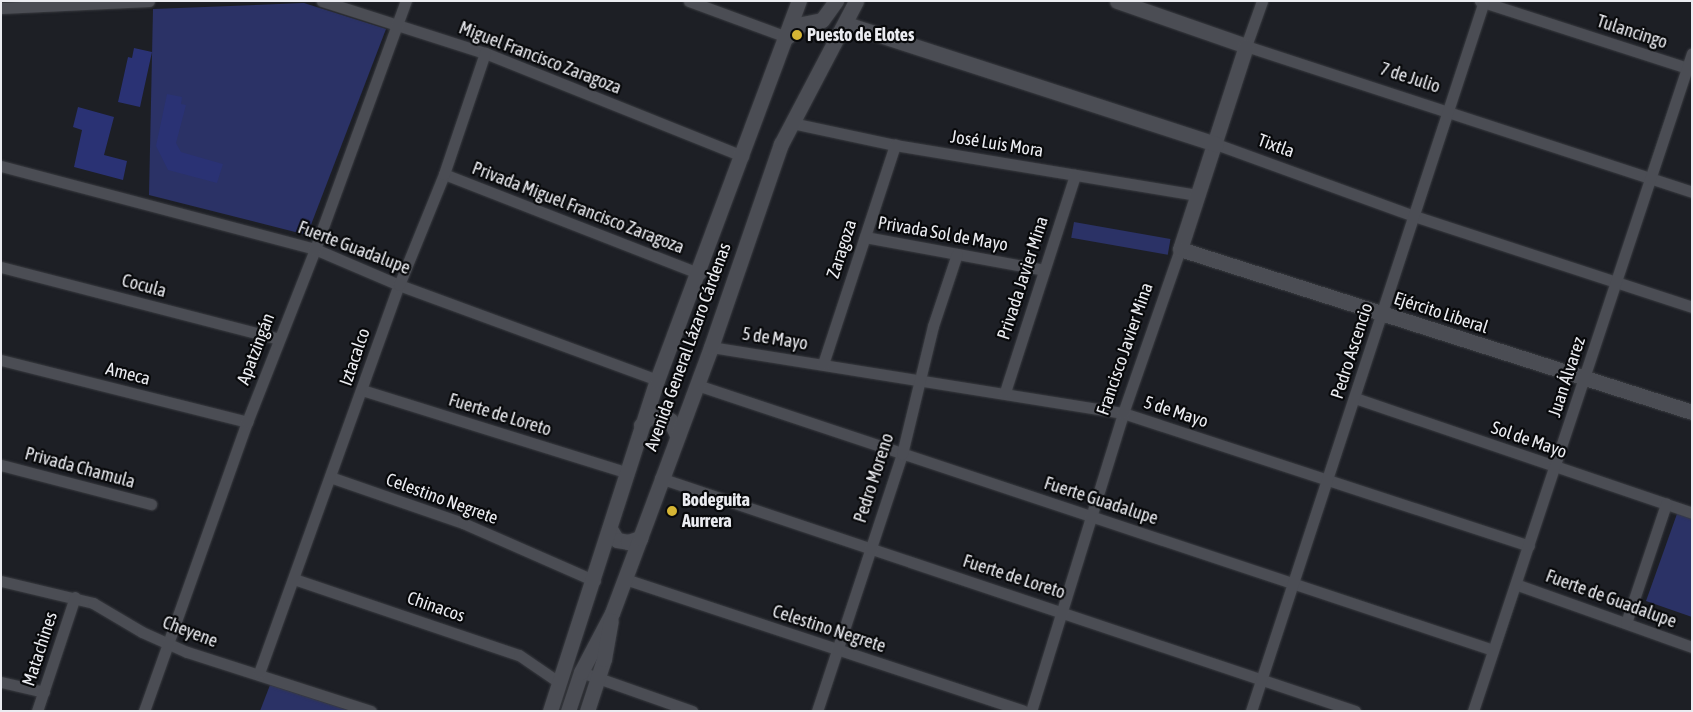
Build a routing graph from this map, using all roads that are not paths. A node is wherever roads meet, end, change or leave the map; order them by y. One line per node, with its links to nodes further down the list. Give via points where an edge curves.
1 (149, 1): 11 (street)
2 (322, 1): 12 (street, Miguel Francisco Zaragoza)
3 (406, 1): 12 (street, Apatzingán)
4 (689, 1): 14 (street)
5 (799, 1): 14 (street, Avenida General Lázaro Cárdenas)
6 (836, 1): 14 (street, via 822,20 802,24)
7 (856, 1): 13 (street, Avenida General Lázaro Cárdenas)
8 (1117, 1): 15 (street, 7 de Julio)
9 (1262, 1): 15 (street, Francisco Javier Mina)
10 (1483, 2): 18 (street, Tulancingo); 19 (street, Pedro Ascencio)
11 (1, 8)
12 (398, 24): 16 (street, Miguel Francisco Zaragoza); 33 (street, Apatzingán)
13 (846, 24): 20 (street, Avenida General Lázaro Cárdenas); 21 (street, Tixtla)
14 (787, 36): 23 (street, Avenida General Lázaro Cárdenas)
15 (1246, 46): 19 (street, 7 de Julio); 21 (street, Francisco Javier Mina)
16 (485, 53): 23 (street, Miguel Francisco Zaragoza); 25 (street, Iztacalco)
17 (1692, 53): 18 (street, Juan Álvarez)
18 (1687, 68): 27 (street, Juan Álvarez)
19 (1450, 111): 27 (street, 7 de Julio); 30 (street, Pedro Ascencio)
20 (792, 123): 22 (street, José Luis Mora); 43 (street, Avenida General Lázaro Cárdenas, via 777,154)
21 (1216, 144): 29 (street, Francisco Javier Mina); 30 (street, Tixtla)
22 (895, 145): 26 (street, José Luis Mora); 31 (street, Zaragoza)
23 (743, 156): 37 (street, Avenida General Lázaro Cárdenas)
24 (1, 166): 33 (street, Fuerte Guadalupe)
25 (444, 174): 37 (street, Privada Miguel Francisco Zaragoza); 39 (street, Iztacalco)
26 (1074, 175): 29 (street, José Luis Mora); 36 (street, Privada Javier Mina)
27 (1650, 178): 28 (street, 7 de Julio); 38 (street, Juan Álvarez)
28 (1692, 192)
29 (1197, 195): 32 (street, Francisco Javier Mina)
30 (1414, 216): 38 (street, Tixtla); 41 (street, Pedro Ascencio)
31 (865, 237): 34 (street, Privada Sol de Mayo); 45 (street, Zaragoza)
32 (1180, 248): 41 (street, Ejército Liberal); 54 (street, Francisco Javier Mina)
33 (315, 249): 39 (street, Fuerte Guadalupe); 42 (street, Apatzingán)
34 (957, 254): 36 (street, Privada Sol de Mayo); 47 (street, Pedro Moreno)
35 (1, 267): 42 (street, Cocula)
36 (1044, 270): 51 (street, Privada Javier Mina)
37 (700, 274): 46 (street, Avenida General Lázaro Cárdenas)
38 (1616, 282): 40 (street, Tixtla); 48 (street, Juan Álvarez)
39 (399, 285): 46 (street, Fuerte Guadalupe); 50 (street, Iztacalco)
40 (1692, 306)
41 (1383, 314): 48 (street, Ejército Liberal); 52 (street, Pedro Ascencio)
42 (279, 339): 55 (street, Apatzingán)
43 (711, 347): 45 (street, 5 de Mayo); 49 (street, Avenida General Lázaro Cárdenas)
44 (1, 360): 55 (street, Ameca)
45 (822, 364): 47 (street, 5 de Mayo)
46 (657, 380): 56 (street, Avenida General Lázaro Cárdenas)
47 (920, 380): 51 (street, 5 de Mayo); 58 (street, Pedro Moreno)
48 (1585, 380): 53 (street, Ejército Liberal); 60 (street, Juan Álvarez)
49 (698, 385): 57 (street, Avenida General Lázaro Cárdenas); 58 (street, Fuerte Guadalupe)
50 (362, 390): 61 (street, Fuerte de Loreto); 62 (street, Iztacalco)
51 (1005, 392): 54 (street, 5 de Mayo)
52 (1356, 398): 60 (street, Sol de Mayo); 64 (street, Pedro Ascencio)
53 (1692, 412)
54 (1123, 413): 64 (street, 5 de Mayo); 68 (street, Francisco Javier Mina)
55 (247, 422): 83 (street, Apatzingán)
56 (641, 425): 57 (street, via 648,418 658,416 670,420); 61 (street, Avenida General Lázaro Cárdenas)
57 (677, 435): 63 (street, Avenida General Lázaro Cárdenas)
58 (902, 454): 68 (street, Fuerte Guadalupe); 72 (street, Pedro Moreno)
59 (1, 465): 65 (street, Privada Chamula)
60 (1556, 468): 66 (street, Sol de Mayo); 71 (street, Juan Álvarez)
61 (628, 473): 69 (street, Avenida General Lázaro Cárdenas)
62 (330, 477): 73 (street, Iztacalco); 76 (street, Celestino Negrete, via 463,523)
63 (660, 478): 70 (street, Avenida General Lázaro Cárdenas); 72 (street, Fuerte de Loreto)
64 (1328, 480): 71 (street, 5 de Mayo); 77 (street, Pedro Ascencio)
65 (151, 504)
66 (1666, 504): 67 (street, Sol de Mayo); 82 (street)
67 (1692, 513)
68 (1090, 516): 77 (street, Fuerte Guadalupe); 80 (street, Francisco Javier Mina)
69 (610, 529): 70 (street, via 612,537 622,542); 76 (street, Avenida General Lázaro Cárdenas)
70 (640, 538): 74 (street, Avenida General Lázaro Cárdenas)
71 (1529, 546): 78 (street, Juan Álvarez)
72 (869, 548): 80 (street, Fuerte de Loreto); 85 (street, Pedro Moreno)
73 (294, 579): 88 (street, Iztacalco); 92 (street, Chinacos, via 519,655)
74 (625, 579): 81 (street, Avenida General Lázaro Cárdenas); 85 (street, Celestino Negrete)
75 (1, 581): 79 (street, Cheyene)
76 (594, 581): 92 (street, Avenida General Lázaro Cárdenas)
77 (1292, 581): 86 (street, Fuerte Guadalupe); 90 (street, Pedro Ascencio)
78 (1518, 585): 82 (street, Fuerte de Guadalupe); 86 (street, Juan Álvarez)
79 (75, 598): 83 (street, Cheyene, via 108,611 142,632); 93 (street, Matachines)
80 (1061, 610): 90 (street, Fuerte de Loreto); 103 (street, Francisco Javier Mina)
81 (612, 613): 87 (street, Avenida General Lázaro Cárdenas); 89 (street)
82 (1626, 623): 84 (street, Fuerte de Guadalupe)
83 (168, 643): 88 (street, Cheyene, via 194,655); 95 (street, Apatzingán)
84 (1692, 647)
85 (836, 650): 101 (street, Pedro Moreno); 102 (street, Celestino Negrete)
86 (1493, 650): 106 (street, Juan Álvarez)
87 (581, 672): 89 (street); 98 (street, Avenida General Lázaro Cárdenas)
88 (259, 673): 96 (street, Cheyene)
89 (598, 679): 99 (street); 100 (street)
90 (1260, 679): 104 (street, Pedro Ascencio); 105 (street, Fuerte de Loreto)
91 (1, 682): 93 (street)
92 (560, 682): 97 (street, Avenida General Lázaro Cárdenas)
93 (44, 692): 94 (street, Matachines)
94 (37, 711)
95 (144, 711)
96 (371, 711)
97 (550, 711)
98 (568, 711)
99 (587, 711)
100 (692, 711)
101 (817, 711)
102 (1023, 711)
103 (1031, 711)
104 (1251, 711)
105 (1355, 711)
106 (1474, 711)

